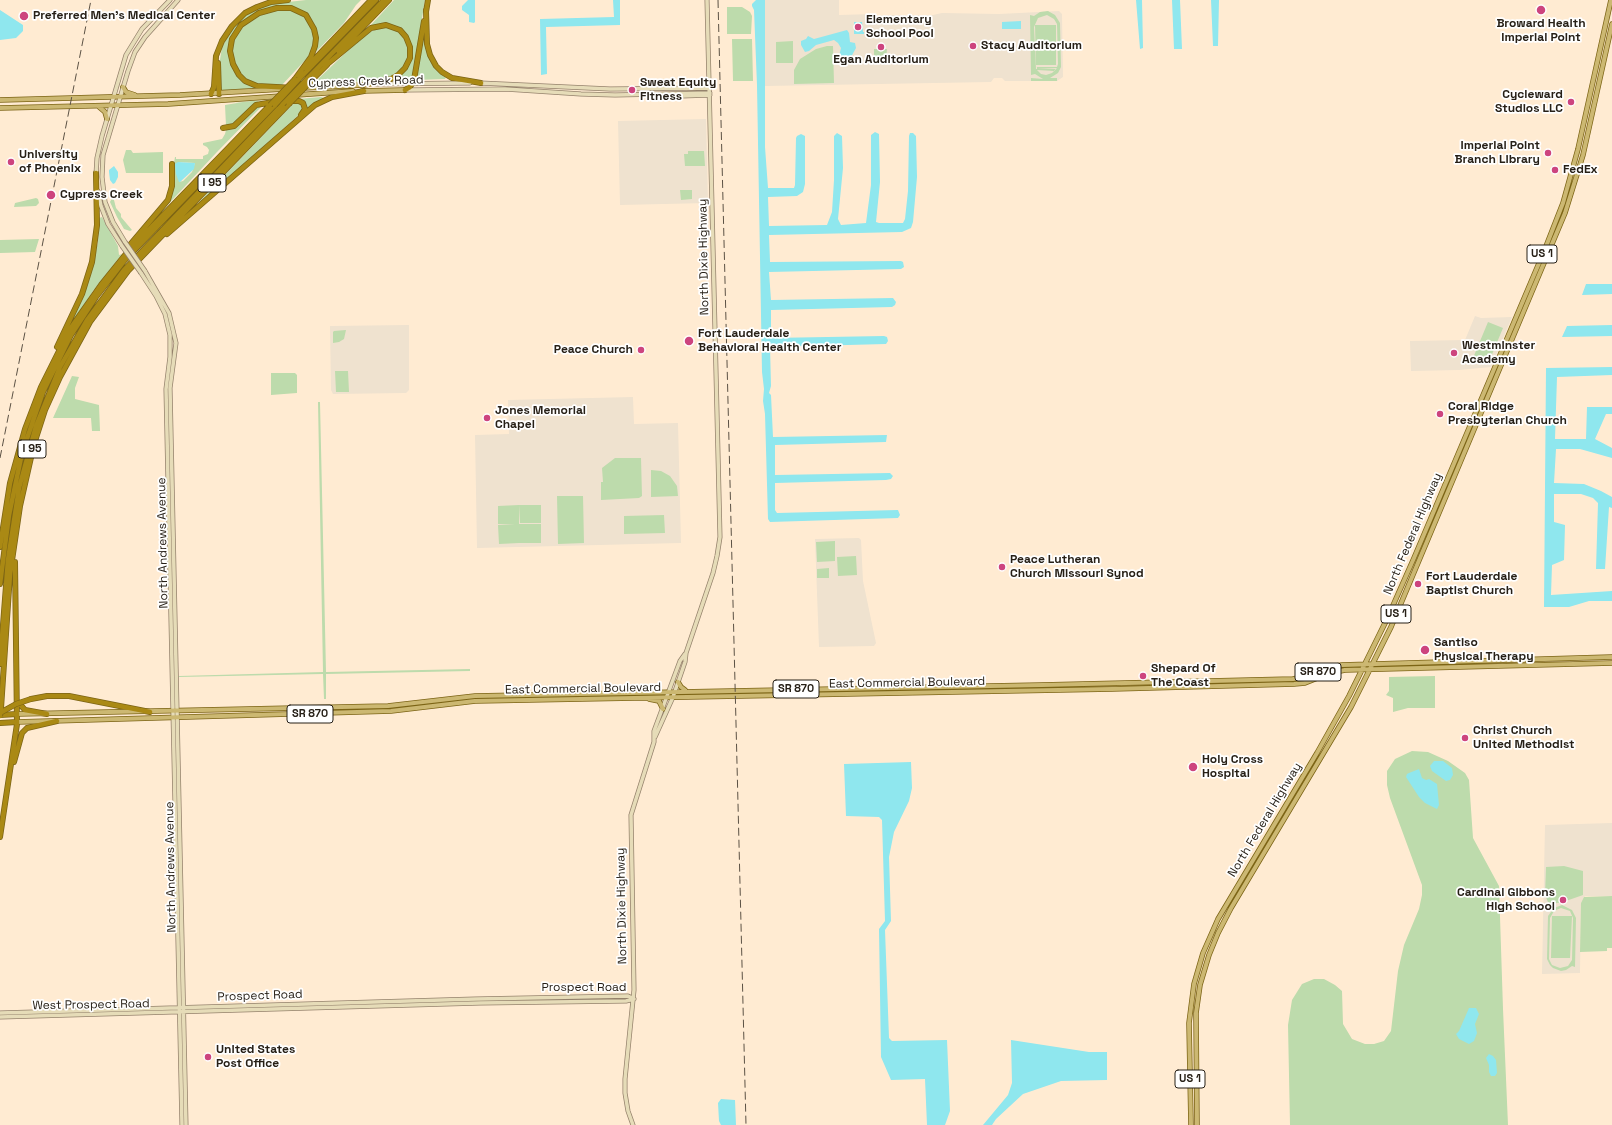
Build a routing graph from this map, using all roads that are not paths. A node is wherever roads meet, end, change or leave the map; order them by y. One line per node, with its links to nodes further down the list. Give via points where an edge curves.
1 (170, 0): 34 (main road, North Andrews Avenue, via 134,41 123,62)
2 (178, 0): 21 (main road, North Andrews Avenue, via 140,44)
3 (288, 0): 15 (highway, via 266,4 246,13 229,29)
4 (371, 0): 17 (highway, I 95)
5 (376, 0): 17 (highway)
6 (384, 0): 83 (highway, bridge, via 124,270 90,316 62,363 37,422 20,483 9,555)
7 (390, 0): 16 (highway, I 95)
8 (428, 0): 12 (highway)
9 (707, 0): 23 (main road, North Dixie Highway)
10 (1611, 0): 11 (main road, North Federal Highway / US 1)
11 (1610, 6): 13 (main road); 46 (main road, North Federal Highway / US 1)
12 (426, 10): 18 (highway, via 427,44 436,66 452,78); 19 (highway)
13 (1612, 12)
14 (1612, 24): 47 (main road, North Federal Highway / US 1)
15 (219, 49): 28 (highway); 29 (highway, via 217,67)
16 (325, 66): 20 (highway, via 374,27 386,25 400,30 410,47 410,58 406,68 391,79); 54 (highway, I 95, bridge)
17 (297, 79): 22 (highway, via 315,46 314,29 308,18 297,10 281,7 262,12 244,23 235,33 230,48 232,61 239,75 248,83 257,86); 41 (highway, I 95, bridge)
18 (481, 83): 19 (main road, Cypress Creek Road); 24 (main road, Cypress Creek Road)
19 (413, 84): 20 (main road, Cypress Creek Road); 26 (highway)
20 (363, 85): 22 (main road, Cypress Creek Road)
21 (123, 87): 33 (main road, via 126,92); 35 (main road, North Andrews Avenue)
22 (295, 88): 29 (main road, Cypress Creek Road)
23 (710, 88): 25 (main road, Cypress Creek Road); 30 (main road, North Dixie Highway)
24 (615, 89): 25 (main road, Cypress Creek Road); 31 (main road)
25 (625, 89): 32 (main road)
26 (404, 90): 27 (main road, Cypress Creek Road); 31 (main road, Cypress Creek Road, via 505,89)
27 (364, 91): 37 (main road, Cypress Creek Road); 44 (highway, via 325,99)
28 (211, 94): 29 (main road, Cypress Creek Road); 33 (main road, Cypress Creek Road)
29 (221, 94): 37 (main road)
30 (710, 94): 32 (main road, Cypress Creek Road); 74 (main road, North Dixie Highway, via 720,537 718,556)
31 (602, 95): 32 (main road, Cypress Creek Road)
32 (615, 95)
33 (137, 96): 35 (main road, Cypress Creek Road)
34 (113, 97): 35 (main road, Cypress Creek Road); 36 (main road, Cypress Creek Road); 39 (main road, North Andrews Avenue)
35 (120, 97): 40 (main road, North Andrews Avenue)
36 (0, 100)
37 (221, 100): 40 (main road, Cypress Creek Road)
38 (98, 105): 39 (main road, Cypress Creek Road); 42 (main road, Cypress Creek Road); 43 (main road, via 105,112)
39 (111, 105): 40 (main road, Cypress Creek Road); 43 (main road, North Andrews Avenue)
40 (118, 105): 124 (main road, North Andrews Avenue, bridge, via 103,155 102,177 107,207 113,222 169,313 176,343 170,388)
41 (272, 105): 55 (highway, I 95, via 130,249); 73 (highway, via 124,261 93,301 66,343 41,396 22,452 8,515)
42 (0, 108)
43 (107, 120): 49 (main road, North Andrews Avenue, via 98,151)
44 (290, 126): 45 (highway, via 304,110 304,104 300,101 258,104 234,126); 54 (highway)
45 (223, 128)
46 (1580, 144): 47 (main road); 50 (main road, North Federal Highway / US 1)
47 (1583, 155): 51 (main road, North Federal Highway / US 1)
48 (172, 164): 55 (highway, via 172,186 168,200)
49 (96, 173): 60 (highway, via 97,219 92,262 82,294); 124 (main road, North Andrews Avenue, bridge, via 98,193 108,224 156,296 165,314 170,335 166,389)
50 (1567, 189): 51 (main road); 52 (main road, North Federal Highway / US 1)
51 (1570, 200): 53 (main road, North Federal Highway / US 1)
52 (1558, 215): 53 (main road); 56 (main road, North Federal Highway / US 1)
53 (1561, 224): 58 (main road, North Federal Highway / US 1)
54 (136, 262): 69 (highway, I 95, via 88,326 56,385 31,453)
55 (107, 277): 60 (highway, I 95, via 75,322)
56 (1520, 307): 57 (main road, North Federal Highway / US 1); 58 (main road)
57 (1516, 316): 59 (main road); 61 (main road, North Federal Highway / US 1)
58 (1522, 317): 59 (main road, North Federal Highway / US 1)
59 (1519, 324): 62 (main road, North Federal Highway / US 1)
60 (52, 362): 65 (highway, I 95, via 25,429)
61 (1458, 453): 62 (main road); 63 (main road, North Federal Highway / US 1)
62 (1461, 462): 64 (main road, North Federal Highway / US 1)
63 (1452, 466): 64 (main road); 66 (main road, North Federal Highway / US 1)
64 (1455, 476): 68 (main road, North Federal Highway / US 1)
65 (7, 500): 67 (highway); 72 (highway, I 95)
66 (1429, 522): 68 (main road); 70 (main road, North Federal Highway / US 1)
67 (0, 528)
68 (1432, 530): 71 (main road, North Federal Highway / US 1)
69 (15, 533): 116 (highway); 128 (highway, I 95)
70 (1424, 533): 71 (main road, via 1427,535); 84 (main road, North Federal Highway / US 1)
71 (1427, 541): 75 (main road, North Federal Highway / US 1)
72 (0, 547)
73 (0, 584)
74 (686, 653): 93 (main road, North Dixie Highway); 99 (main road, North Dixie Highway, via 680,661)
75 (1378, 654): 80 (main road); 85 (main road, North Federal Highway / US 1)
76 (1596, 657): 77 (main road, East Commercial Boulevard / SR 870); 78 (main road, East Commercial Boulevard / SR 870); 81 (main road)
77 (1612, 657)
78 (1533, 659): 79 (main road, East Commercial Boulevard / SR 870); 86 (main road); 87 (main road)
79 (1444, 662): 80 (main road, East Commercial Boulevard / SR 870); 88 (main road)
80 (1383, 663): 85 (main road, East Commercial Boulevard / SR 870)
81 (1588, 663): 82 (main road, East Commercial Boulevard / SR 870); 87 (main road, East Commercial Boulevard / SR 870)
82 (1612, 663)
83 (0, 664)
84 (1365, 664): 85 (main road, East Commercial Boulevard / SR 870); 91 (main road, North Federal Highway / US 1); 94 (main road, East Commercial Boulevard / SR 870, via 1338,665 1293,679)
85 (1374, 664): 89 (main road, North Federal Highway / US 1)
86 (1524, 665): 87 (main road, East Commercial Boulevard / SR 870); 88 (main road, East Commercial Boulevard / SR 870)
87 (1530, 665)
88 (1438, 667): 89 (main road, East Commercial Boulevard / SR 870)
89 (1370, 669): 91 (main road, East Commercial Boulevard / SR 870); 141 (main road, North Federal Highway / US 1)
90 (1352, 670): 91 (main road, East Commercial Boulevard / SR 870); 92 (main road); 95 (main road, East Commercial Boulevard / SR 870, via 1335,671 1300,684)
91 (1363, 670): 92 (main road, North Federal Highway / US 1)
92 (1357, 680): 140 (main road, North Federal Highway / US 1)
93 (678, 682): 100 (main road, North Dixie Highway); 101 (main road)
94 (1181, 682): 95 (main road); 97 (main road, East Commercial Boulevard / SR 870)
95 (1171, 687): 107 (main road, East Commercial Boulevard / SR 870)
96 (858, 688): 97 (main road, East Commercial Boulevard / SR 870); 98 (main road, East Commercial Boulevard / SR 870); 106 (main road)
97 (867, 688): 107 (main road)
98 (798, 689): 101 (main road, East Commercial Boulevard / SR 870); 108 (main road)
99 (670, 691): 100 (main road, East Commercial Boulevard / SR 870); 103 (main road, East Commercial Boulevard / SR 870); 109 (main road, North Dixie Highway)
100 (675, 691): 101 (main road, East Commercial Boulevard / SR 870); 110 (main road, North Dixie Highway)
101 (687, 691)
102 (609, 693): 103 (main road, East Commercial Boulevard / SR 870); 105 (main road, East Commercial Boulevard / SR 870); 112 (main road)
103 (622, 693): 113 (main road)
104 (552, 694): 105 (main road, East Commercial Boulevard / SR 870); 114 (main road, via 547,698); 117 (main road, East Commercial Boulevard / SR 870, via 456,697)
105 (581, 694): 115 (main road, via 555,697)
106 (852, 694): 107 (main road, East Commercial Boulevard / SR 870); 108 (main road, East Commercial Boulevard / SR 870)
107 (860, 694)
108 (780, 695): 110 (main road, East Commercial Boulevard / SR 870)
109 (667, 697): 110 (main road, East Commercial Boulevard / SR 870); 111 (main road, East Commercial Boulevard / SR 870); 122 (main road, North Dixie Highway)
110 (673, 697): 139 (main road, North Dixie Highway)
111 (647, 698): 113 (main road, East Commercial Boulevard / SR 870); 122 (main road, via 659,701)
112 (586, 699): 113 (main road, East Commercial Boulevard / SR 870); 115 (main road, East Commercial Boulevard / SR 870)
113 (607, 699)
114 (522, 700): 115 (main road, East Commercial Boulevard / SR 870); 127 (main road, East Commercial Boulevard / SR 870, via 457,702)
115 (552, 700)
116 (16, 701): 130 (highway); 131 (highway, via 26,710)
117 (415, 703): 118 (main road, East Commercial Boulevard / SR 870); 127 (main road, via 413,706 395,708)
118 (388, 706): 119 (main road, East Commercial Boulevard / SR 870); 126 (main road, via 385,710)
119 (354, 707): 120 (main road, East Commercial Boulevard / SR 870); 129 (main road, via 350,710 331,710)
120 (325, 708): 121 (main road, East Commercial Boulevard / SR 870); 132 (main road)
121 (274, 709): 123 (main road, East Commercial Boulevard / SR 870); 133 (main road)
122 (663, 709): 139 (main road, North Dixie Highway, via 654,731)
123 (249, 710): 124 (main road, East Commercial Boulevard / SR 870); 134 (main road)
124 (174, 711): 125 (main road, SR 870); 135 (main road, North Andrews Avenue)
125 (150, 712): 128 (highway, bridge, via 69,696 47,696 31,698); 131 (main road, SR 870)
126 (364, 712): 127 (main road, East Commercial Boulevard / SR 870); 129 (main road, East Commercial Boulevard / SR 870)
127 (391, 712)
128 (0, 713): 130 (highway, SR 870)
129 (326, 713): 132 (main road, East Commercial Boulevard / SR 870)
130 (17, 714): 131 (main road, SR 870); 137 (highway)
131 (47, 714)
132 (296, 714): 133 (main road, East Commercial Boulevard / SR 870)
133 (250, 715): 134 (main road, East Commercial Boulevard / SR 870)
134 (229, 716): 135 (main road, East Commercial Boulevard / SR 870)
135 (175, 719): 136 (main road, SR 870); 151 (main road, North Andrews Avenue)
136 (57, 721): 137 (main road, SR 870); 142 (highway, via 32,726 22,733)
137 (17, 722): 138 (highway, SR 870); 142 (highway)
138 (0, 723)
139 (655, 737): 150 (main road, North Dixie Highway, via 631,816)
140 (1317, 753): 141 (main road); 143 (main road, North Federal Highway / US 1)
141 (1318, 762): 145 (main road, North Federal Highway / US 1)
142 (10, 775): 147 (highway)
143 (1301, 780): 144 (main road, North Federal Highway / US 1); 145 (main road)
144 (1294, 790): 146 (main road); 148 (main road, North Federal Highway / US 1)
145 (1299, 794): 146 (main road, North Federal Highway / US 1)
146 (1294, 803): 149 (main road, North Federal Highway / US 1)
147 (0, 837)
148 (1237, 887): 149 (main road); 154 (main road, North Federal Highway / US 1, via 1210,935 1196,976 1190,1023)
149 (1238, 897): 155 (main road, North Federal Highway / US 1, via 1216,936 1200,985 1196,1022)
150 (634, 999): 151 (main road, Prospect Road); 160 (main road, North Dixie Highway, via 625,1079 626,1100)
151 (181, 1011): 152 (main road, West Prospect Road); 153 (main road, West Prospect Road); 156 (main road, North Andrews Avenue); 157 (main road, North Andrews Avenue)
152 (0, 1013)
153 (0, 1018)
154 (1190, 1078): 155 (main road); 161 (main road, North Federal Highway / US 1)
155 (1196, 1083): 162 (main road, North Federal Highway / US 1)
156 (181, 1086): 157 (main road); 158 (main road, North Andrews Avenue)
157 (185, 1090): 159 (main road, North Andrews Avenue)
158 (182, 1125)
159 (186, 1125)
160 (633, 1125)
161 (1191, 1125)
162 (1197, 1125)

